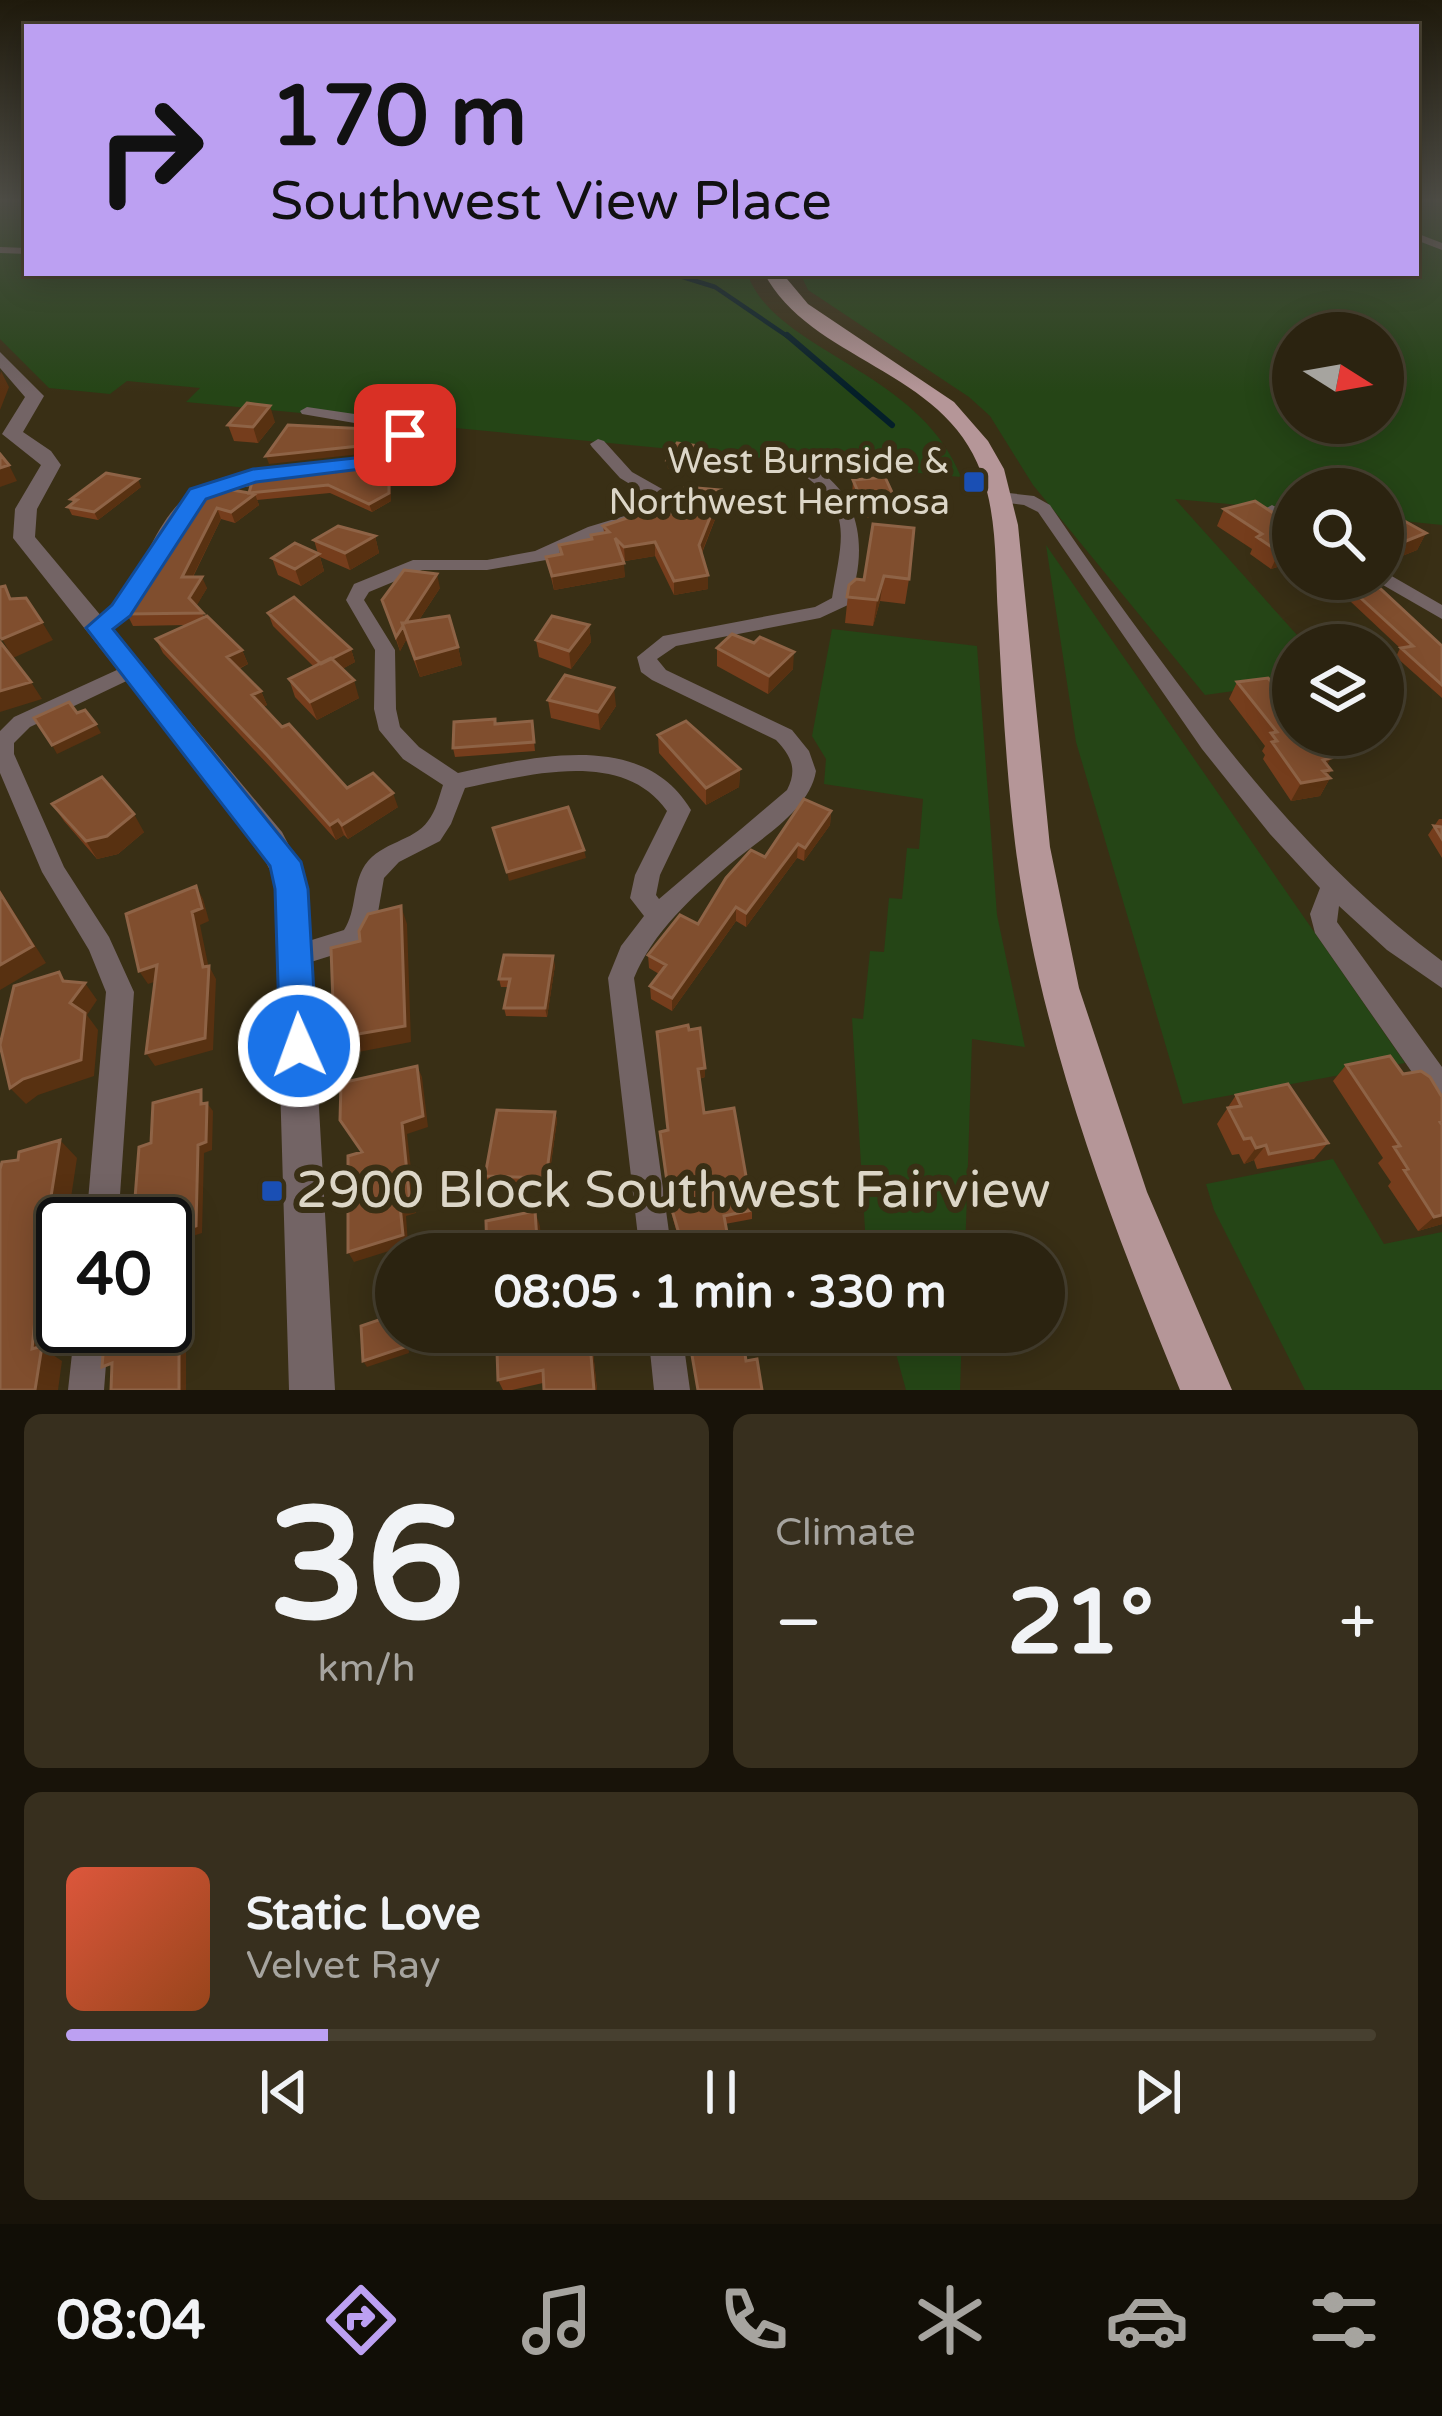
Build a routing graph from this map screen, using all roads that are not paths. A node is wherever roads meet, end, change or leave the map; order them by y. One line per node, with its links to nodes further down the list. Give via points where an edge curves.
1 (775, 276): 6 (main road, via 806,312 949,409 985,453)
2 (0, 357): 9 (street, via 35,396 12,434 51,465 25,509 22,533)
3 (308, 411): 9 (street, via 375,422 406,440 377,461 253,476 198,494 121,610)
4 (598, 444): 11 (street, via 626,475 664,498 658,511 540,556 411,567 355,596 385,650 390,730)
5 (797, 464): 13 (street, via 842,496 853,520 841,601 670,641 647,657 659,675 784,735 800,750 806,780)
6 (1000, 497): 12 (street, via 1044,509 1224,763); 24 (main road, via 1021,750 1052,956 1103,1132)
7 (1404, 590): 8 (street)
8 (1442, 613)
9 (98, 628): 10 (street)
10 (130, 671): 14 (street, via 285,862); 17 (street, via 22,722 3,741 54,872 120,992)
11 (455, 782): 13 (street, via 541,764 652,777 680,811 644,878 643,898); 14 (street, via 436,834 376,869 368,914 353,938)
12 (1332, 890): 15 (street); 16 (street, via 1324,925)
13 (659, 916): 18 (street, via 631,948 621,978)
14 (296, 956): 22 (street)
15 (1442, 976)
16 (1442, 1091)
17 (104, 1197)
18 (653, 1233)
19 (89, 1353): 21 (street)
20 (668, 1353): 23 (street)
21 (86, 1390)
22 (312, 1390)
23 (672, 1390)
24 (1206, 1390)

